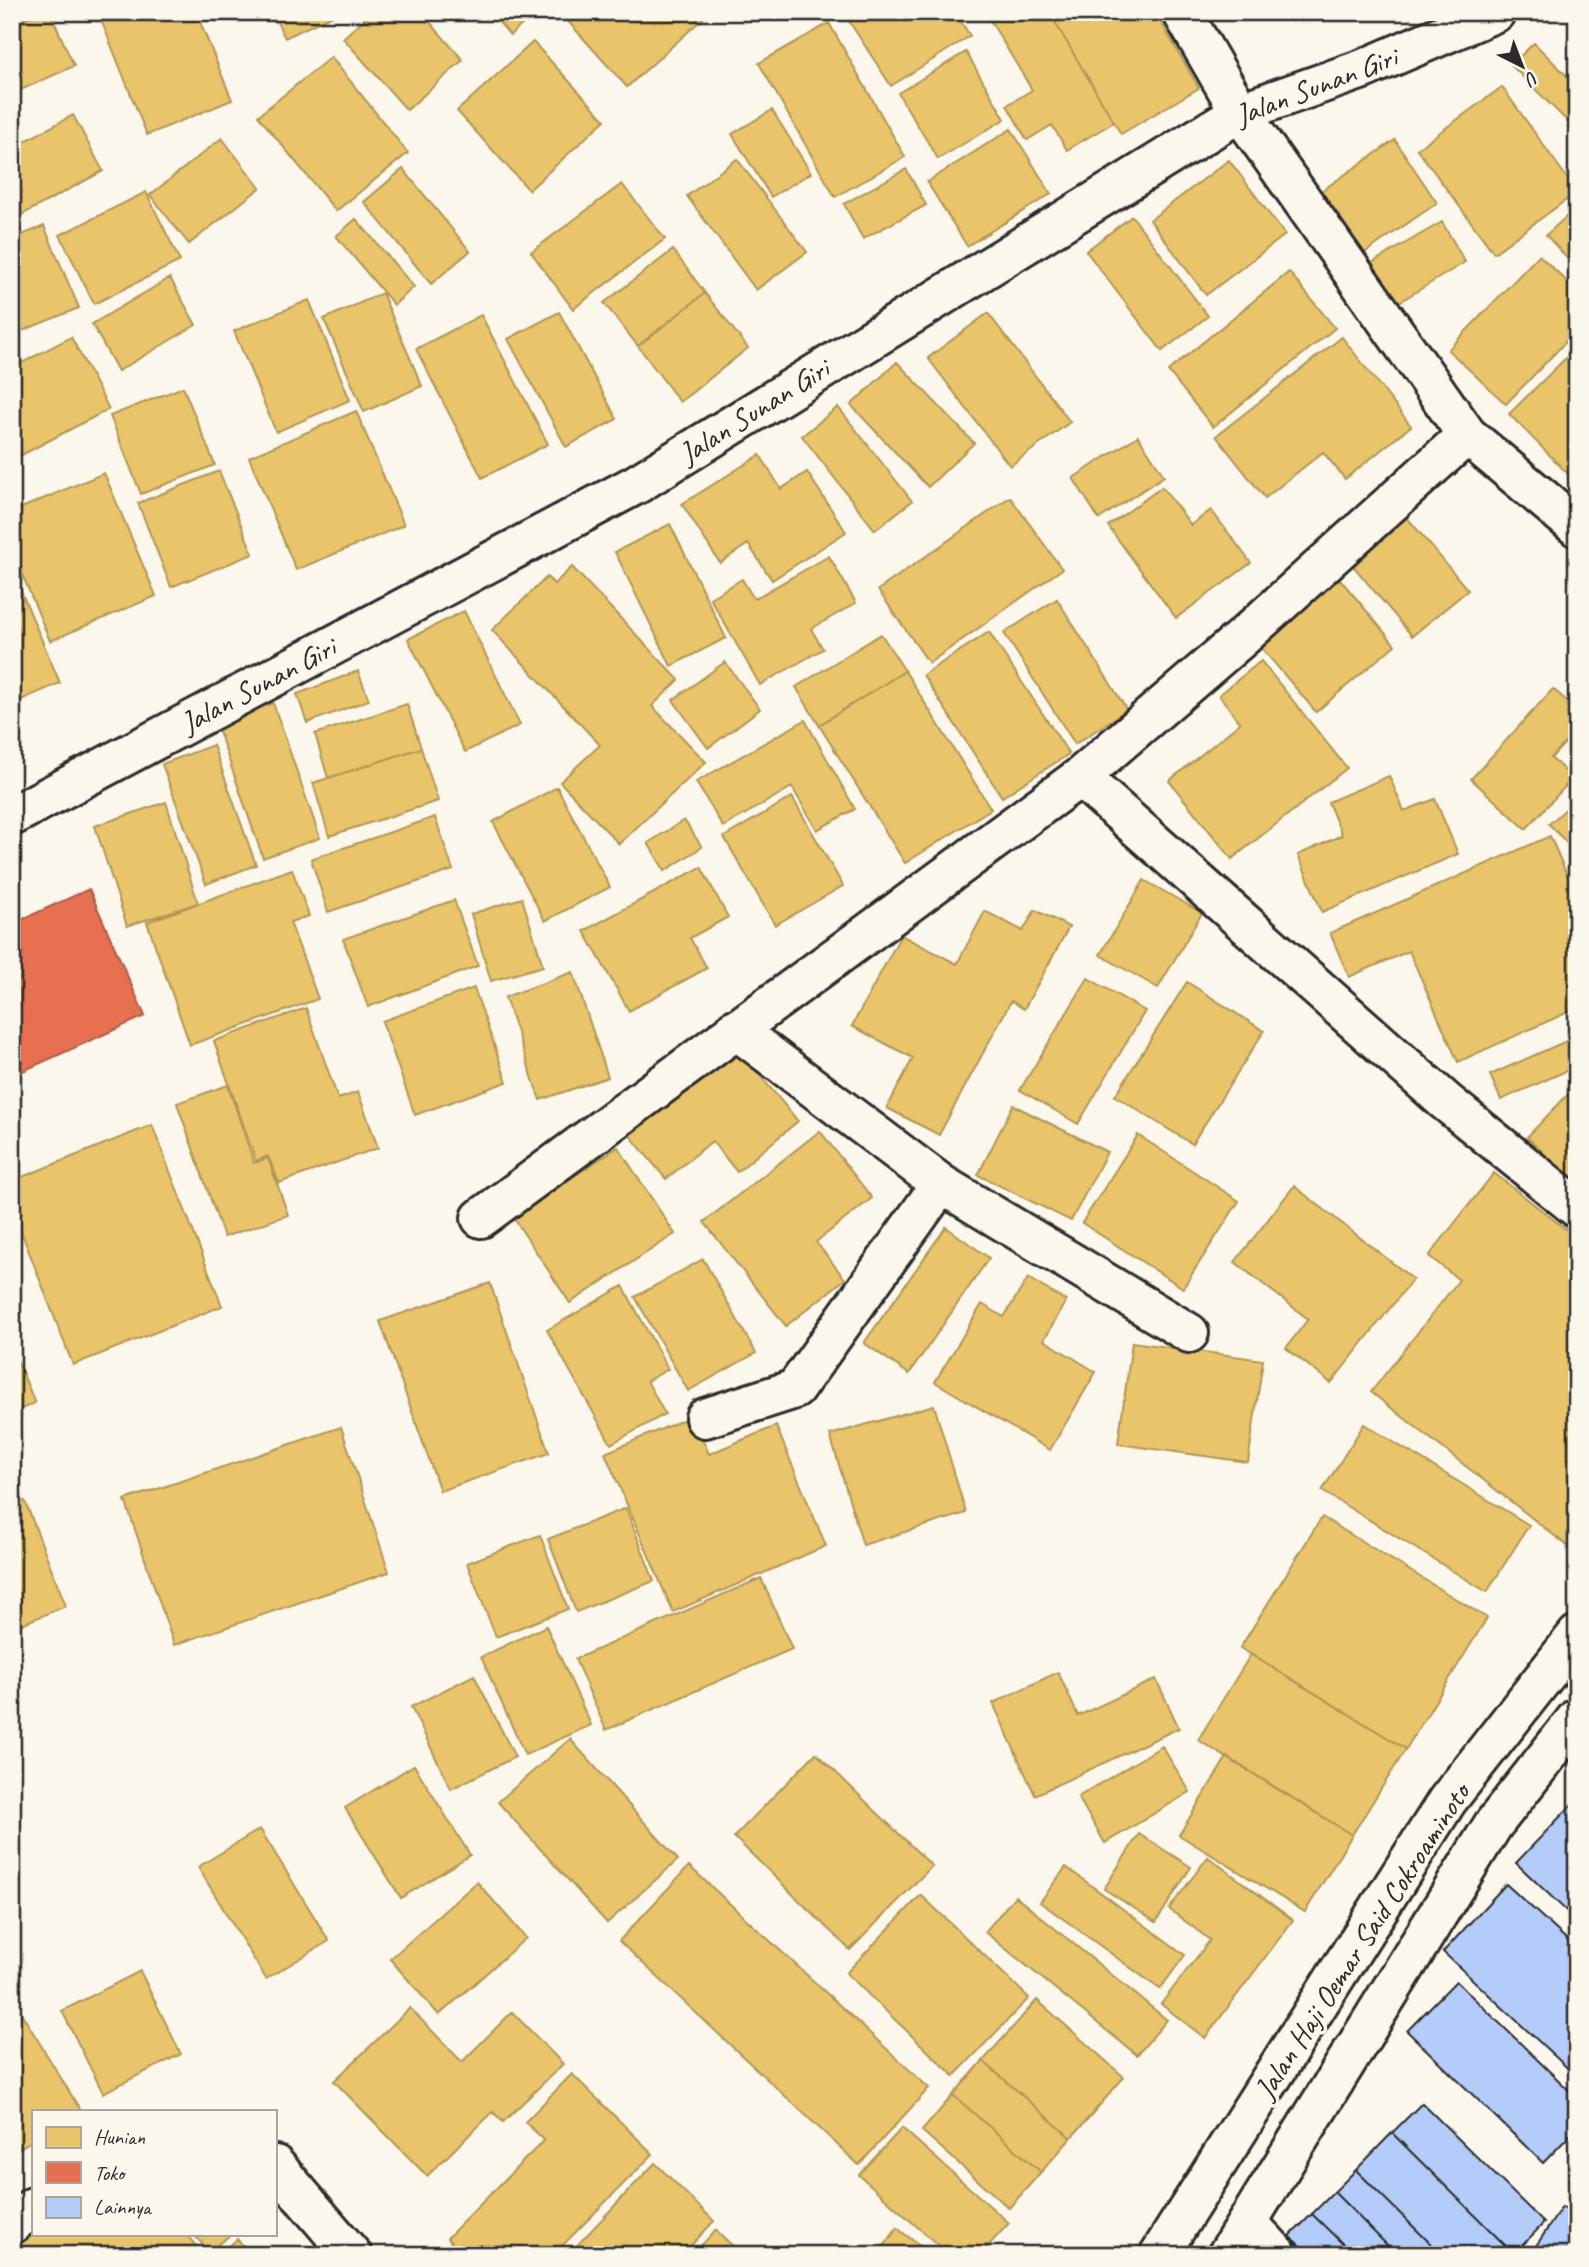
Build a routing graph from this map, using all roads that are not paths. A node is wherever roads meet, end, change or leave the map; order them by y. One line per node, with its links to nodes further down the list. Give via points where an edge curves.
1 (1182, 12): 3 (street)
2 (1496, 12): 3 (street, Jalan Sunan Giri, via 1363,69)
3 (1240, 112): 4 (street); 7 (street, Jalan Sunan Giri, via 637,484)
4 (1467, 435): 5 (street); 6 (street)
5 (1577, 527)
6 (1080, 777): 8 (street); 10 (street, via 1445,1101)
7 (12, 816)
8 (735, 1029): 9 (street); 11 (street)
9 (941, 1184): 12 (street); 13 (street, via 795,1389)
10 (1577, 1208)
11 (481, 1218)
12 (1189, 1333)
13 (705, 1418)
14 (1577, 1635): 21 (street, Jalan Haji Oemar Said Cokroaminoto, via 1447,1801)
15 (1577, 1718): 18 (street, Jalan Haji Oemar Said Cokroaminoto, via 1493,1825)
16 (276, 2166): 20 (street)
17 (32, 2208): 19 (street)
18 (1248, 2223): 22 (street, Jalan Haji Oemar Said Cokroaminoto); 23 (street)
19 (12, 2224)
20 (352, 2255)
21 (1159, 2255)
22 (1227, 2255)
23 (1278, 2255)

